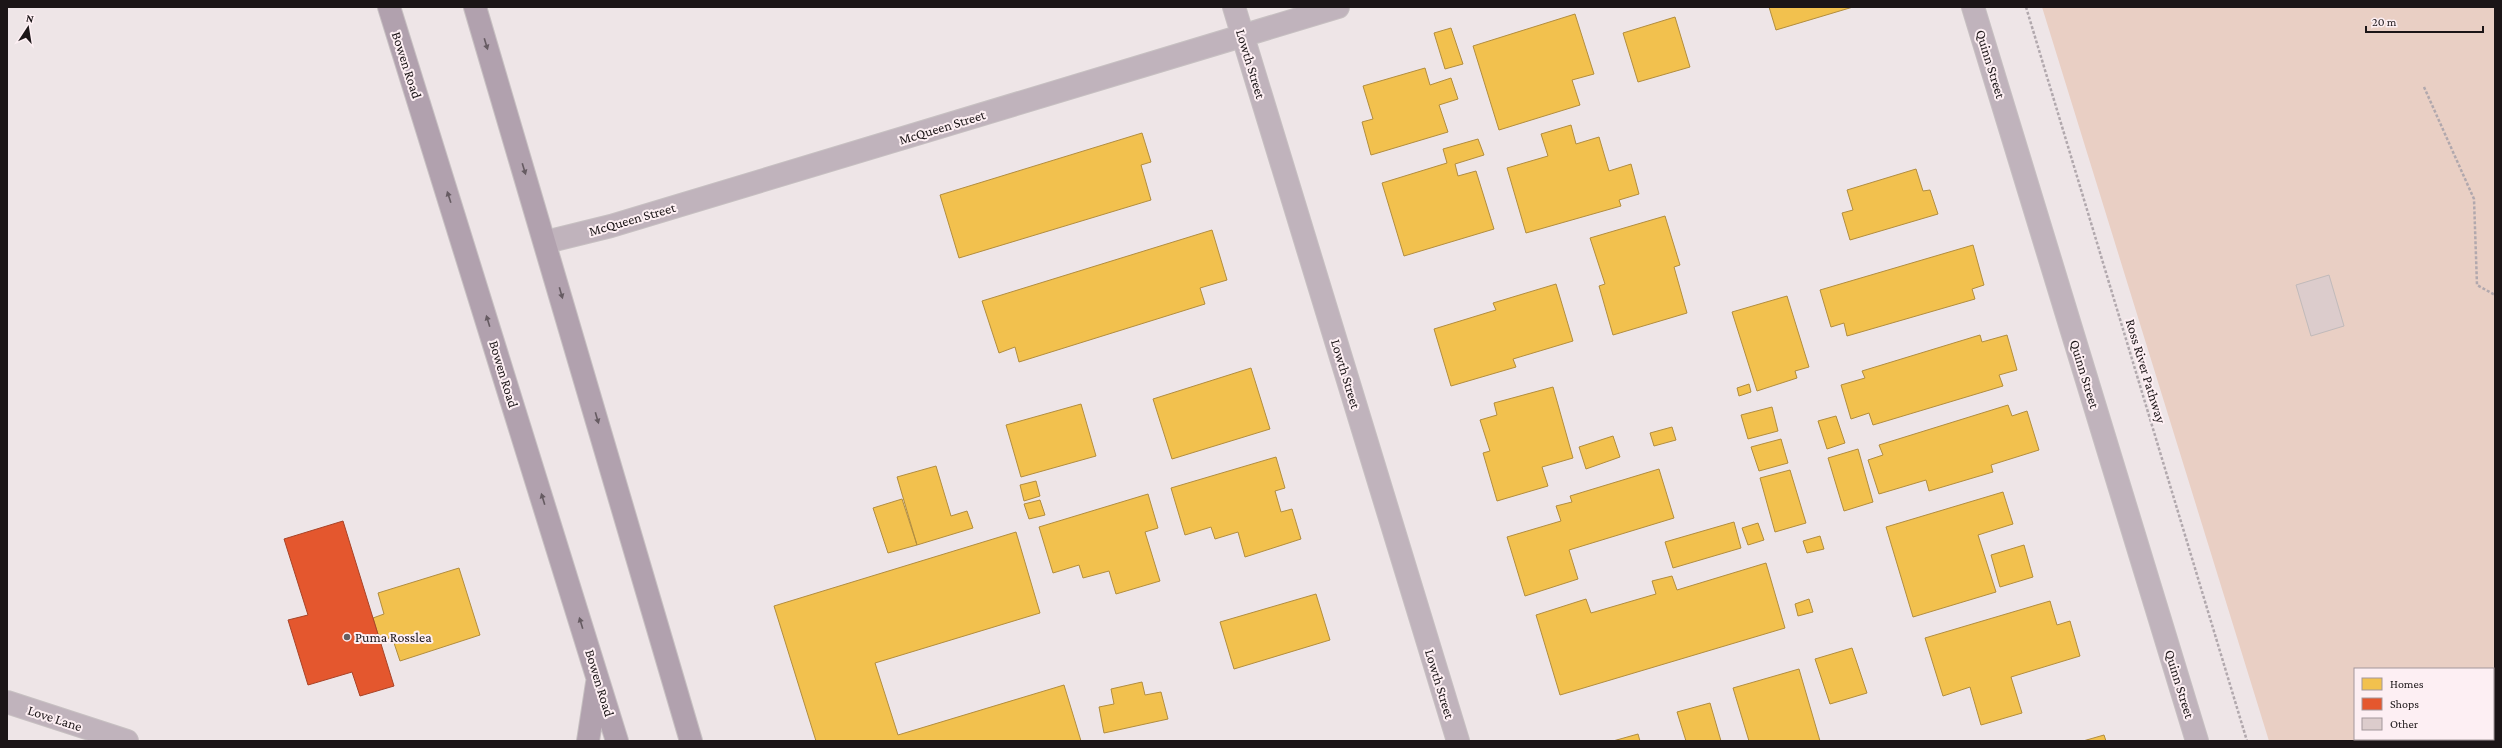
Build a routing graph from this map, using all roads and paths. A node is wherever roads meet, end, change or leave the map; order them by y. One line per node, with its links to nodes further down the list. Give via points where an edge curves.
1 (389, 7): 11 (main road, Bowen Road, one-way to 1)
2 (475, 7): 9 (main road, one-way to 9)
3 (1234, 7): 7 (street, Lowth Street)
4 (1338, 7): 7 (street, McQueen Street)
5 (1973, 7): 18 (street, Quinn Street)
6 (2026, 7): 19 (path, Ross River Pathway)
7 (1243, 37): 9 (street, McQueen Street, via 618,223); 17 (street, Lowth Street)
8 (2424, 87): 10 (path, via 2474,199 2477,285)
9 (546, 242): 16 (main road, one-way to 16)
10 (2495, 295)
11 (598, 676): 14 (main road); 15 (main road, Bowen Road)
12 (7, 702): 13 (street, Love Lane)
13 (127, 741)
14 (588, 741)
15 (617, 741)
16 (691, 741)
17 (1458, 741)
18 (2197, 741)
19 (2247, 741)

